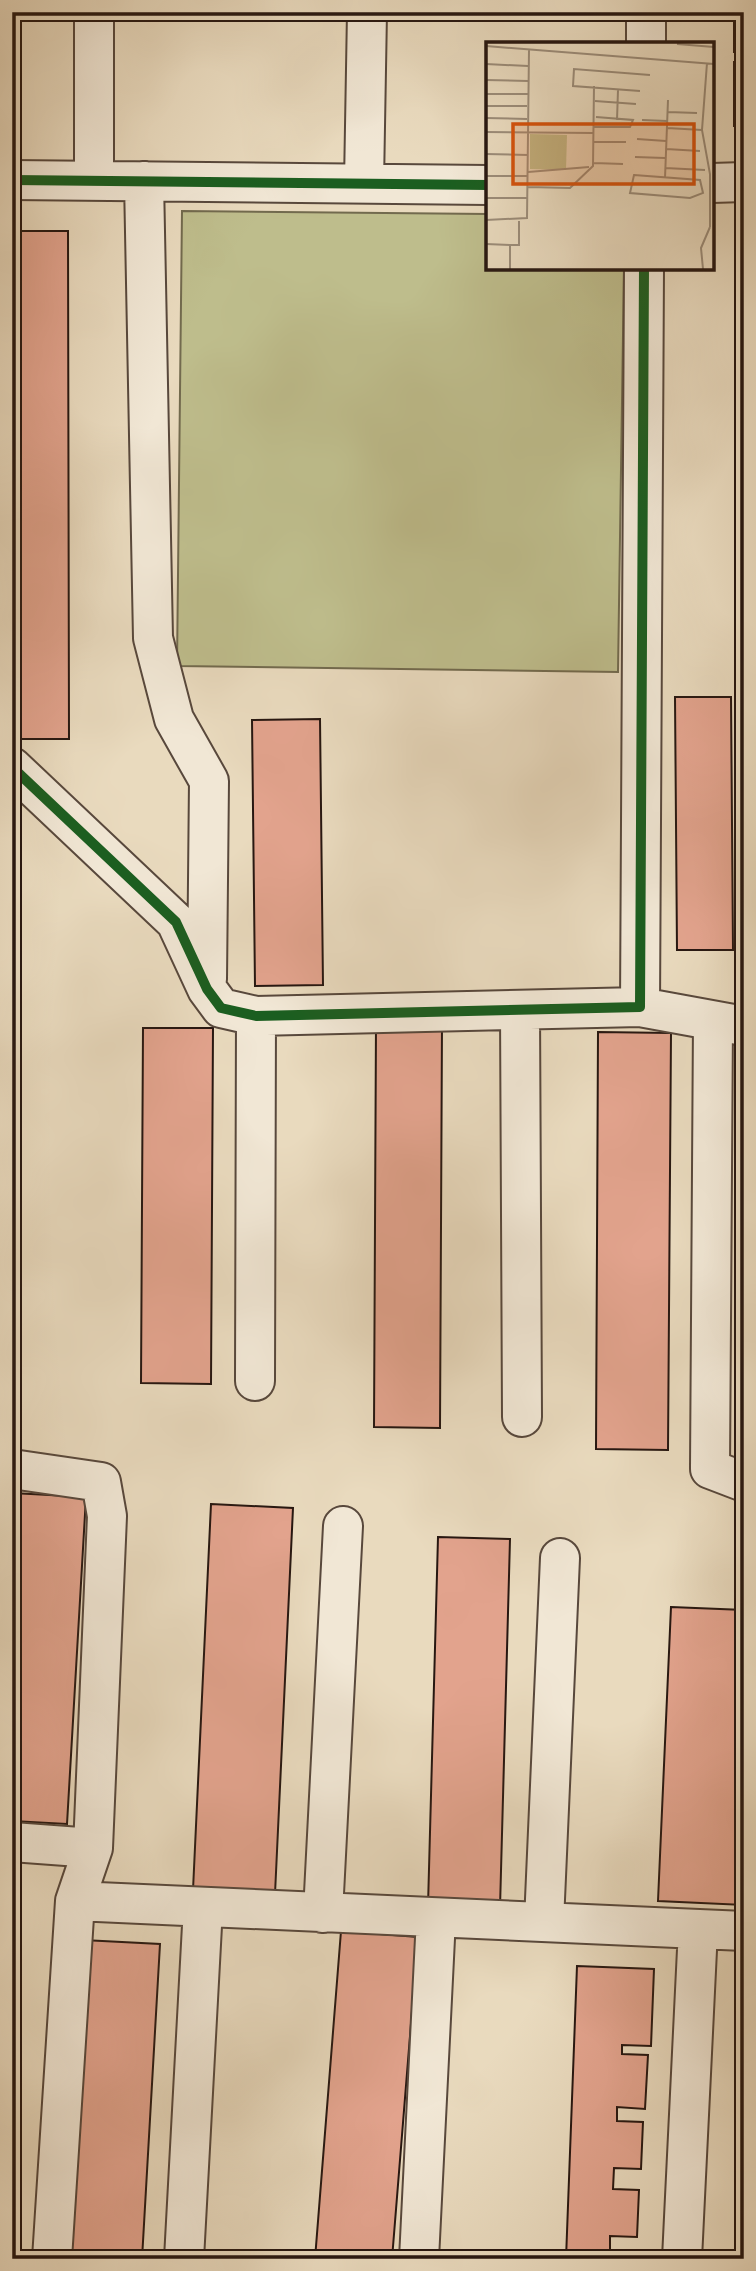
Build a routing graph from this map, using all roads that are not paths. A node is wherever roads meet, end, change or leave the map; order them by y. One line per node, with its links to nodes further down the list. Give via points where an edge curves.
1 (94, 12): 6 (street)
2 (367, 12): 9 (street)
3 (646, 12): 4 (street)
4 (646, 42)
5 (12, 180): 6 (street)
6 (94, 181): 7 (street)
7 (144, 181): 9 (street); 14 (street, via 153,638 174,719 209,781)
8 (744, 182): 10 (street)
9 (364, 183): 11 (street)
10 (714, 183)
11 (486, 185)
12 (644, 270): 15 (street)
13 (12, 767): 14 (street, via 176,922)
14 (207, 989): 17 (street, via 221,1008)
15 (640, 1007): 16 (street); 18 (street)
16 (520, 1010): 17 (street); 21 (street)
17 (256, 1016): 20 (street)
18 (728, 1023): 19 (street)
19 (727, 1300): 23 (street, via 710,1469)
20 (255, 1381)
21 (522, 1417)
22 (12, 1469): 27 (street, via 101,1482 107,1516)
23 (744, 1482)
24 (343, 1526): 30 (street)
25 (560, 1558): 32 (street)
26 (12, 1842): 27 (street)
27 (93, 1848): 28 (street)
28 (75, 1901): 29 (street); 35 (street)
29 (203, 1907): 30 (street); 36 (street)
30 (324, 1913): 31 (street)
31 (436, 1917): 32 (street); 37 (street)
32 (544, 1922): 33 (street)
33 (698, 1929): 34 (street); 38 (street)
34 (744, 1931)
35 (52, 2259)
36 (184, 2259)
37 (419, 2259)
38 (682, 2259)

